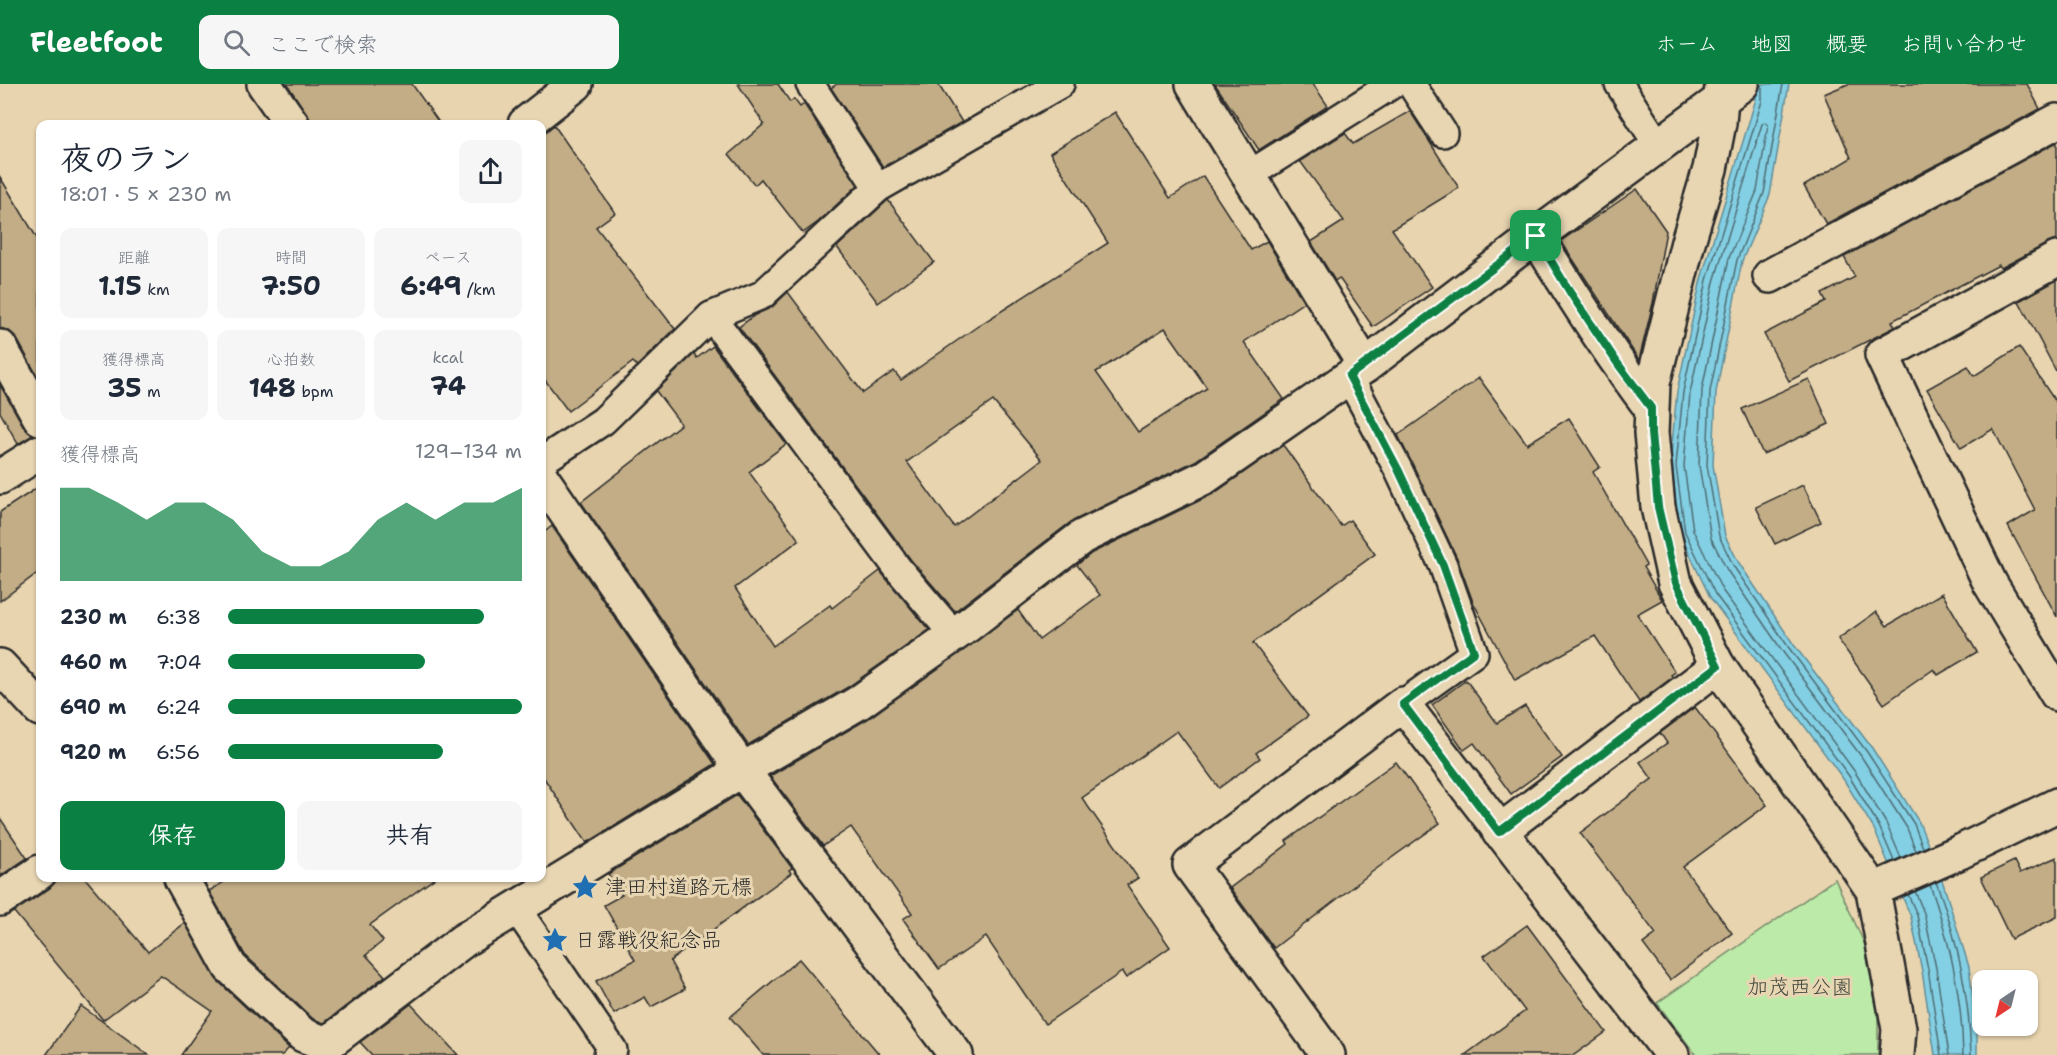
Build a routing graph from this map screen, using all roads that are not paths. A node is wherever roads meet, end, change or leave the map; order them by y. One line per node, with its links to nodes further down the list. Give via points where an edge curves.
1 (264, 84): 10 (street)
2 (576, 84): 11 (street)
3 (810, 84): 16 (lane)
4 (1060, 84): 16 (lane)
5 (1193, 84): 15 (street)
6 (1393, 84): 15 (lane)
7 (1411, 84): 13 (lane)
8 (1619, 84): 14 (lane)
9 (1729, 89): 14 (street); 23 (street, via 1653,383)
10 (289, 120)
11 (530, 120)
12 (2057, 121): 19 (street)
13 (1443, 133)
14 (1658, 145): 17 (street)
15 (1249, 175): 22 (street)
16 (878, 188): 20 (lane, via 762,295)
17 (1536, 236): 22 (street); 23 (street, via 1571,294)
18 (2057, 259): 32 (street, via 1882,355 1990,583)
19 (1770, 276)
20 (711, 316): 26 (lane, via 603,421); 29 (lane, via 899,570)
21 (0, 348): 24 (street)
22 (1357, 371): 29 (street, via 1205,477 1082,537); 33 (lane, via 1443,565 1474,652)
23 (1651, 408): 31 (street, via 1658,507 1676,583)
24 (36, 411)
25 (36, 454): 27 (street)
26 (546, 458)
27 (0, 477)
28 (546, 484): 35 (street)
29 (954, 635): 35 (street, via 858,703)
30 (0, 666): 34 (street)
31 (1718, 666): 37 (street); 40 (street)
32 (2057, 694)
33 (1403, 704): 37 (street); 46 (street, via 1190,865)
34 (36, 705)
35 (742, 770): 42 (street); 45 (street)
36 (2057, 805): 40 (street)
37 (1499, 832): 47 (street)
38 (36, 875): 41 (street)
39 (183, 882): 43 (street, via 230,967 303,1035)
40 (1873, 890): 48 (street, via 1899,1029)
41 (0, 899)
42 (516, 908): 43 (street, via 464,940); 44 (lane, via 613,1050)
43 (326, 1049)
44 (608, 1055)
45 (956, 1055)
46 (1328, 1055)
47 (1672, 1055)
48 (1897, 1055)

